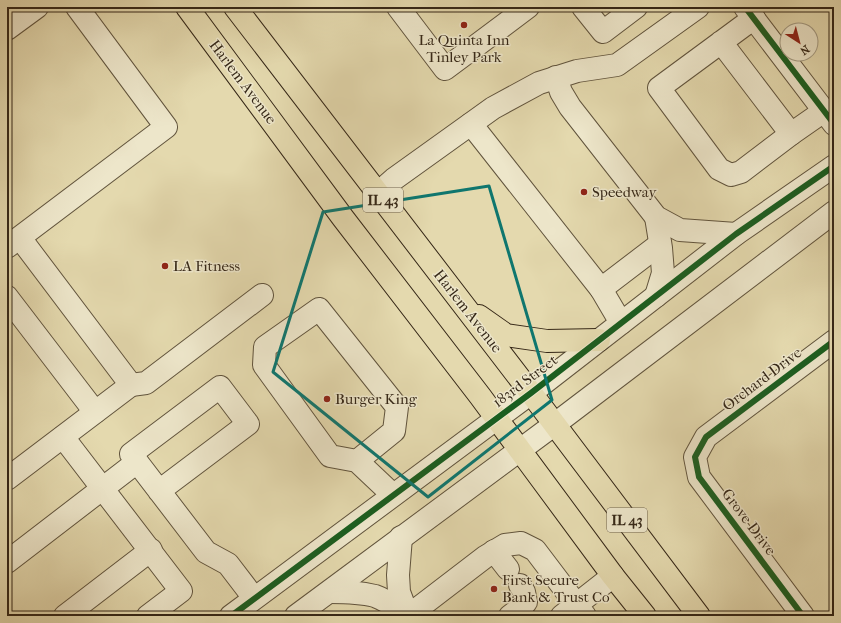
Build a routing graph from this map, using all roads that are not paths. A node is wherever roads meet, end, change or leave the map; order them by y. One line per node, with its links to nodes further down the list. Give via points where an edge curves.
1 (38, 7): 11 (street)
2 (77, 7): 22 (street, via 166,127)
3 (187, 7): 35 (main road, Harlem Avenue / IL 43, via 343,218)
4 (235, 7): 18 (main road, Harlem Avenue / IL 43)
5 (398, 7): 6 (street, via 445,69)
6 (528, 7)
7 (583, 7): 8 (street, via 603,32)
8 (636, 7)
9 (698, 7): 13 (street, via 617,65 577,71)
10 (750, 12): 12 (street); 14 (street)
11 (7, 29)
12 (721, 42): 16 (street); 16 (street, via 659,88 719,169 731,175 741,172)
13 (556, 78): 15 (street, via 526,90 493,108); 20 (street, via 570,108)
14 (829, 117): 16 (street)
15 (471, 124): 18 (street); 24 (street)
16 (791, 134)
17 (834, 166): 21 (street, 183rd Street)
18 (378, 193): 28 (main road, Harlem Avenue / IL 43)
19 (834, 212): 36 (street)
20 (656, 217): 21 (street, via 680,230); 23 (street)
21 (736, 234): 26 (street, 183rd Street)
22 (13, 243): 32 (street)
23 (660, 244): 24 (street); 26 (street, via 663,273)
24 (601, 289): 29 (street)
25 (262, 295): 32 (street, via 146,382)
26 (656, 296): 29 (street, 183rd Street)
27 (7, 297): 34 (street)
28 (463, 306): 30 (main road, via 506,335 547,341); 33 (main road, Harlem Avenue / IL 43)
29 (621, 324): 30 (street, 183rd Street)
30 (599, 340): 33 (street, 183rd Street)
31 (834, 341): 38 (street, Orchard Drive)
32 (131, 385): 34 (street)
33 (531, 393): 35 (street, 183rd Street); 36 (main road, Harlem Avenue / IL 43)
34 (95, 412): 37 (street)
35 (497, 419): 39 (main road, Harlem Avenue / IL 43); 45 (street, 183rd Street)
36 (555, 424): 39 (street); 61 (main road, Harlem Avenue / IL 43)
37 (63, 437): 42 (street); 43 (street)
38 (706, 438): 62 (street, Grove Drive, via 695,457 699,477)
39 (520, 450): 46 (street); 50 (main road, Harlem Avenue / IL 43)
40 (357, 461): 40 (street, via 394,430 397,407 319,309 265,347 264,365 330,456); 45 (street)
41 (137, 462): 43 (street); 44 (street); 44 (street, via 131,454 220,387 248,424)
42 (7, 479)
43 (103, 488): 47 (street); 49 (street)
44 (159, 491): 52 (street, via 206,552 228,564)
45 (393, 496): 52 (street, 183rd Street)
46 (401, 537): 51 (street); 58 (street, via 399,592)
47 (151, 550): 54 (street); 55 (street, via 181,591)
48 (494, 551): 53 (street, via 505,545 521,543 535,550); 58 (street); 59 (street, via 524,592 526,602)
49 (7, 562)
50 (613, 576): 53 (street); 60 (main road, Harlem Avenue / IL 43)
51 (330, 592): 57 (street); 58 (street, via 376,596)
52 (254, 598): 56 (street, 183rd Street)
53 (574, 612)
54 (65, 616)
55 (148, 616)
56 (231, 616)
57 (296, 616)
58 (408, 616)
59 (510, 616)
60 (645, 616)
61 (699, 616)
62 (803, 616)

